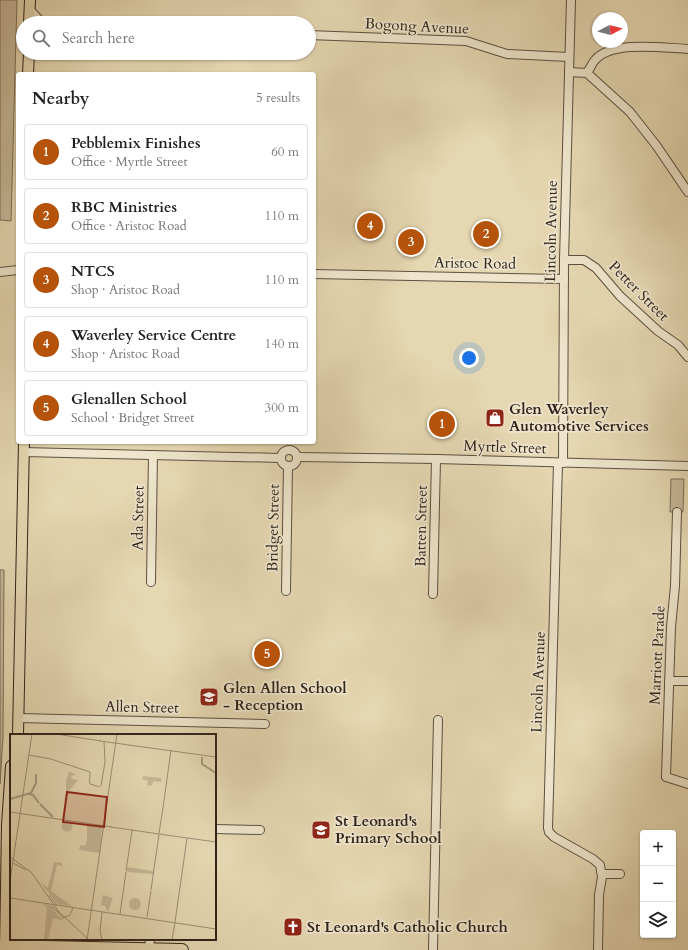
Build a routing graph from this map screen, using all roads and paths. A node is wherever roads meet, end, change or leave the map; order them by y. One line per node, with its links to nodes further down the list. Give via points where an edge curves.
1 (571, 0): 7 (street, Lincoln Avenue)
2 (30, 5): 3 (main road); 4 (street)
3 (29, 16)
4 (37, 16)
5 (316, 35): 7 (street, Bogong Avenue, via 466,41 507,54)
6 (688, 49): 11 (street, via 614,49 595,59)
7 (569, 57): 10 (street, Lincoln Avenue)
8 (29, 60): 9 (main road)
9 (28, 72)
10 (569, 72): 11 (street); 13 (street, Lincoln Avenue)
11 (587, 73): 12 (street, via 630,112)
12 (688, 192)
13 (564, 260): 17 (street, Lincoln Avenue); 18 (street, Petter Street, via 584,260 596,268 620,296 658,331 678,345)
14 (16, 270): 15 (street)
15 (0, 272)
16 (316, 274): 17 (street, Aristoc Road)
17 (564, 279): 24 (street, Lincoln Avenue)
18 (688, 357)
19 (24, 447): 20 (street); 33 (main road)
20 (153, 455): 22 (street); 28 (street, Ada Street)
21 (298, 457): 22 (street, via 289,449); 23 (street, Myrtle Street); 25 (street, via 294,464)
22 (281, 458): 25 (street)
23 (436, 459): 24 (street, Myrtle Street); 30 (street, Batten Street)
24 (560, 463): 26 (street, Myrtle Street); 42 (street, Lincoln Avenue, via 548,828 554,837 599,864)
25 (288, 466): 29 (street, Bridget Street)
26 (688, 466)
27 (677, 512): 31 (street, Marriott Parade, via 676,586)
28 (151, 582)
29 (286, 591)
30 (434, 594)
31 (669, 681): 32 (street); 37 (street, Marriott Parade, via 666,777)
32 (688, 681)
33 (18, 718): 35 (street, Allen Street); 36 (main road)
34 (438, 720): 51 (street)
35 (265, 724)
36 (18, 734)
37 (688, 784)
38 (10, 796): 39 (main road)
39 (9, 825): 44 (main road)
40 (216, 829): 41 (street)
41 (260, 830)
42 (602, 874): 43 (street); 52 (street)
43 (620, 874)
44 (3, 922): 48 (main road)
45 (150, 940): 49 (street)
46 (39, 943): 47 (highway); 49 (highway)
47 (19, 945): 48 (highway)
48 (3, 947)
49 (149, 950): 50 (highway)
50 (182, 950)
51 (433, 950)
52 (598, 950)

